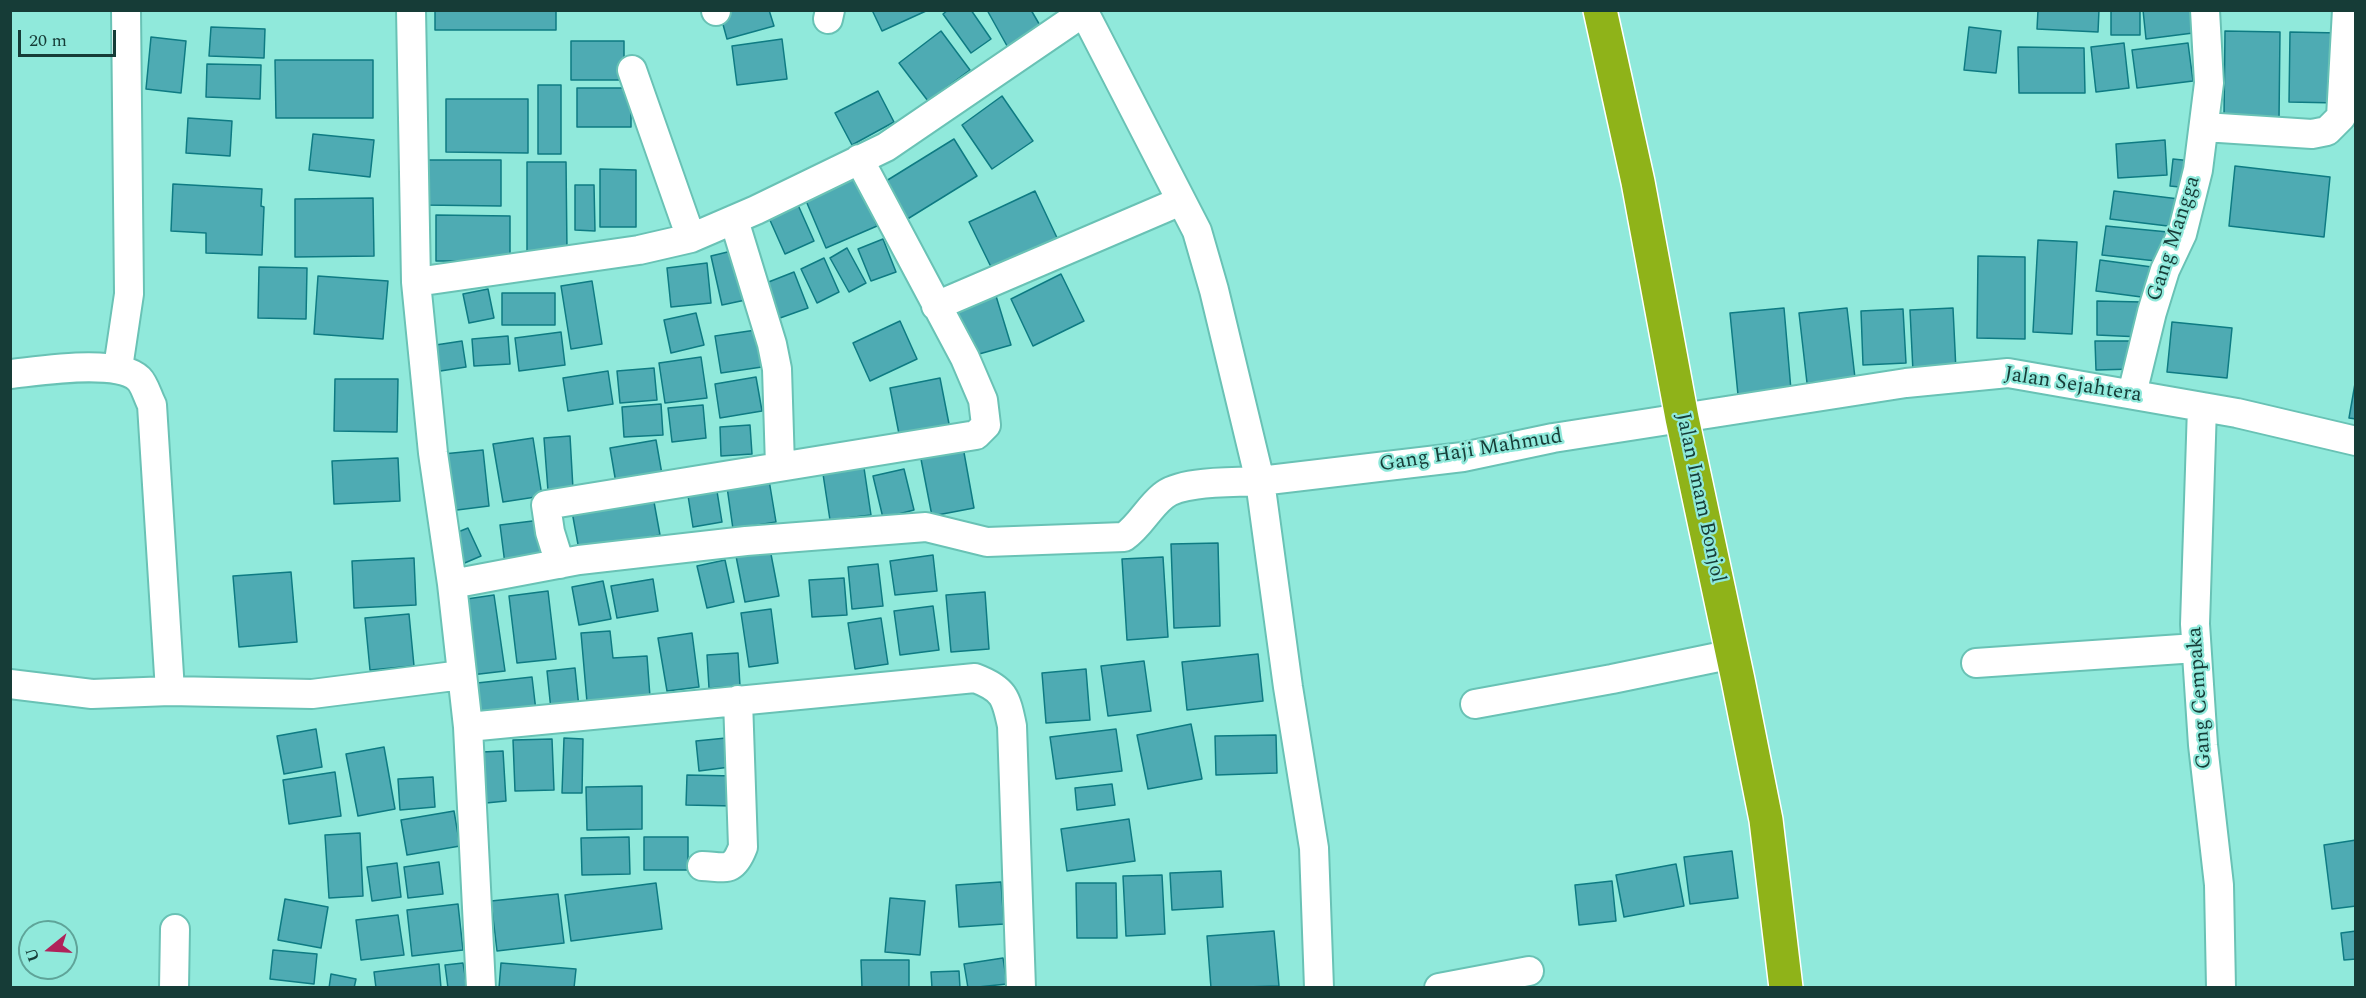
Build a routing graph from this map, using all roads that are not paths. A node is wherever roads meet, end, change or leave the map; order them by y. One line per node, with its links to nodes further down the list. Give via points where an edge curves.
1 (126, 10): 15 (street, via 129,294)
2 (411, 10): 13 (street)
3 (1600, 10): 19 (highway, Jalan Imam Bonjol, via 1638,182)
4 (2205, 10): 8 (street, Gang Mangga, via 2209,83)
5 (2347, 10): 8 (street, via 2341,117 2327,131 2312,134)
6 (1083, 11): 9 (street, via 885,147); 10 (street)
7 (632, 70): 12 (street)
8 (2204, 127): 17 (street, Gang Mangga, via 2182,234 2165,270)
9 (859, 159): 11 (street); 14 (street)
10 (1181, 201): 14 (street); 22 (street, via 1205,254)
11 (734, 220): 12 (street); 21 (street, via 774,352)
12 (691, 238): 13 (street, via 639,250)
13 (416, 282): 24 (street, via 433,453)
14 (936, 306): 21 (street, via 983,400 986,425 976,435)
15 (118, 368): 16 (street); 30 (street, via 139,380 152,405)
16 (10, 374)
17 (2132, 394): 18 (street, Jalan Sejahtera); 19 (street, Jalan Sejahtera, via 2008,373 1906,383)
18 (2202, 407): 20 (street, Jalan Sejahtera); 25 (street, Gang Cempaka)
19 (1682, 418): 22 (street, Gang Haji Mahmud, via 1463,457); 26 (highway, Jalan Imam Bonjol)
20 (2355, 441)
21 (780, 466): 23 (street, via 546,505)
22 (1260, 481): 23 (street, Gang Haji Mahmud, via 1173,490 1124,537 987,542 926,527 746,541); 40 (street, via 1314,848)
23 (561, 564): 24 (street, Gang Haji Mahmud)
24 (452, 584): 28 (street)
25 (2196, 648): 27 (street); 43 (street, Gang Cempaka, via 2219,885)
26 (1733, 654): 32 (street); 42 (highway, Jalan Imam Bonjol, via 1766,820)
27 (1976, 663)
28 (462, 675): 30 (street, via 312,694); 33 (street)
29 (10, 684): 30 (street, via 92,694)
30 (170, 691)
31 (738, 700): 33 (street); 34 (street, via 743,847 732,867); 39 (street, via 975,678 993,684 1006,698 1012,726)
32 (1474, 704)
33 (468, 727): 38 (street)
34 (702, 866)
35 (175, 929): 37 (street)
36 (1529, 971): 41 (street)
37 (174, 987)
38 (481, 987)
39 (1021, 987)
40 (1318, 987)
41 (1439, 987)
42 (1786, 987)
43 (2221, 987)

